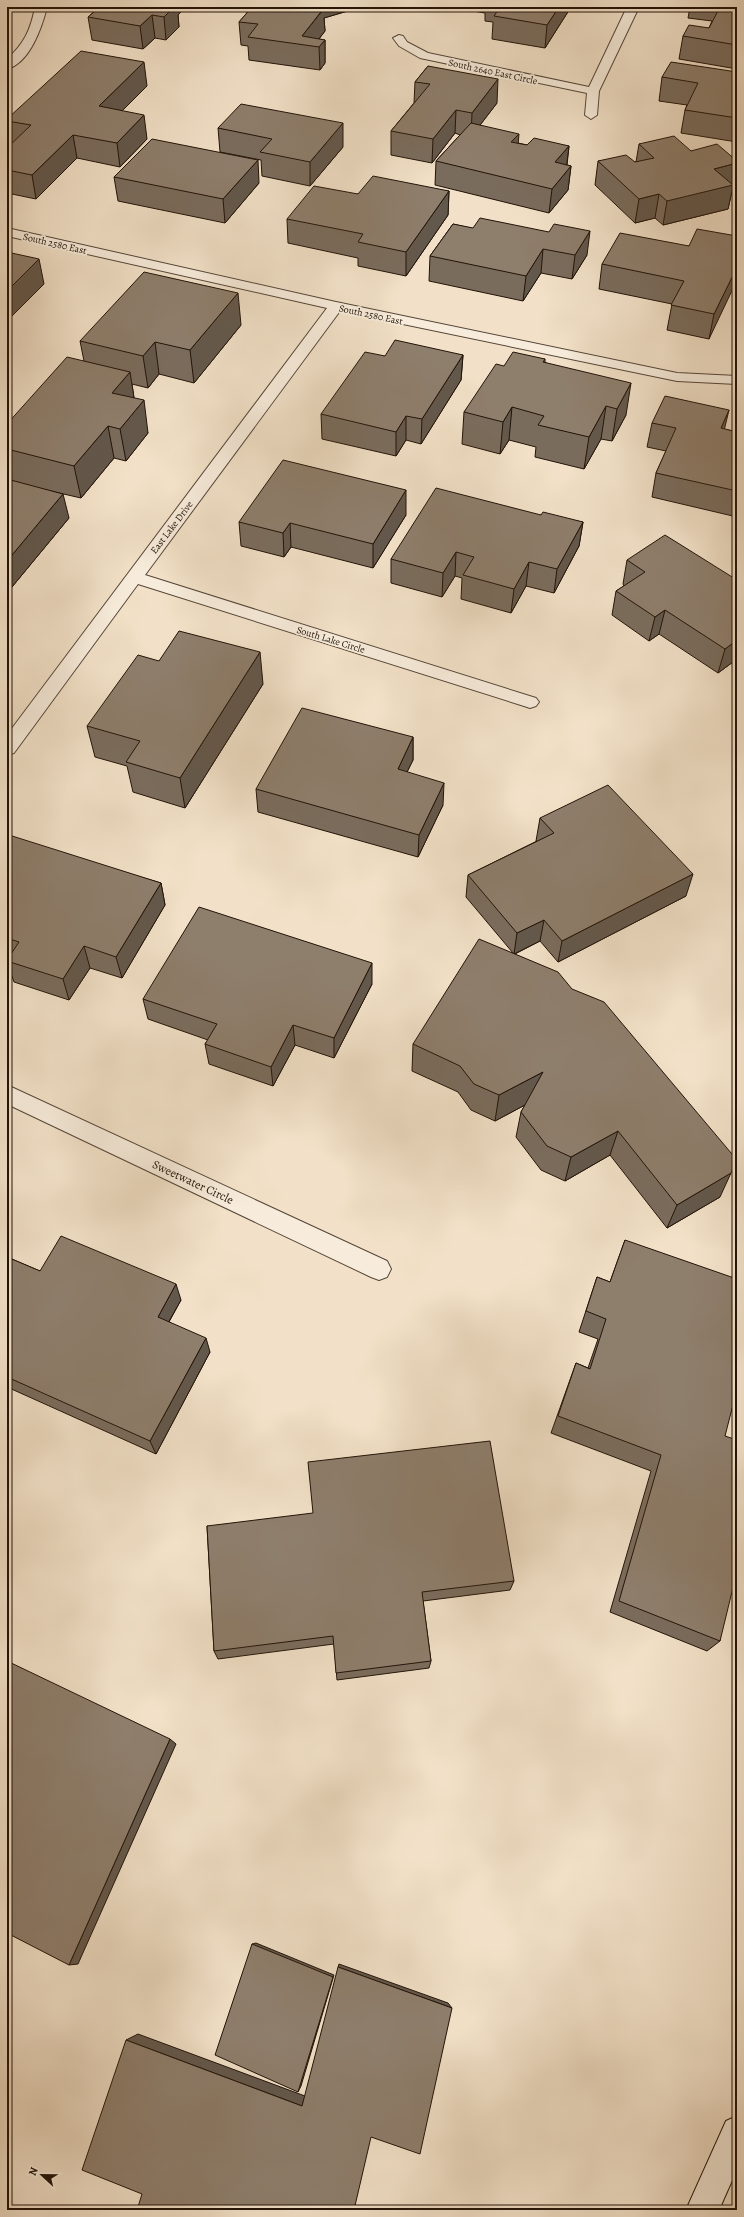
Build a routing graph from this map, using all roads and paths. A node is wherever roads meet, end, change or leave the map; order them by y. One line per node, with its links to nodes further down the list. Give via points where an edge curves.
1 (42, 7): 4 (street, via 37,30 28,47)
2 (633, 7): 5 (street)
3 (399, 38): 5 (street, South 2640 East Circle, via 403,44 424,56)
4 (7, 65)
5 (593, 91): 6 (street)
6 (591, 115)
7 (7, 232): 8 (street, South 2580 East)
8 (336, 306): 9 (street, South 2580 East, via 677,377); 10 (street, East Lake Drive)
9 (737, 380)
10 (133, 577): 11 (street, South Lake Circle); 12 (street, East Lake Drive)
11 (530, 702)
12 (7, 748)
13 (7, 1094): 14 (street, Sweetwater Circle)
14 (379, 1269)
15 (737, 2132): 16 (street)
16 (702, 2210)

